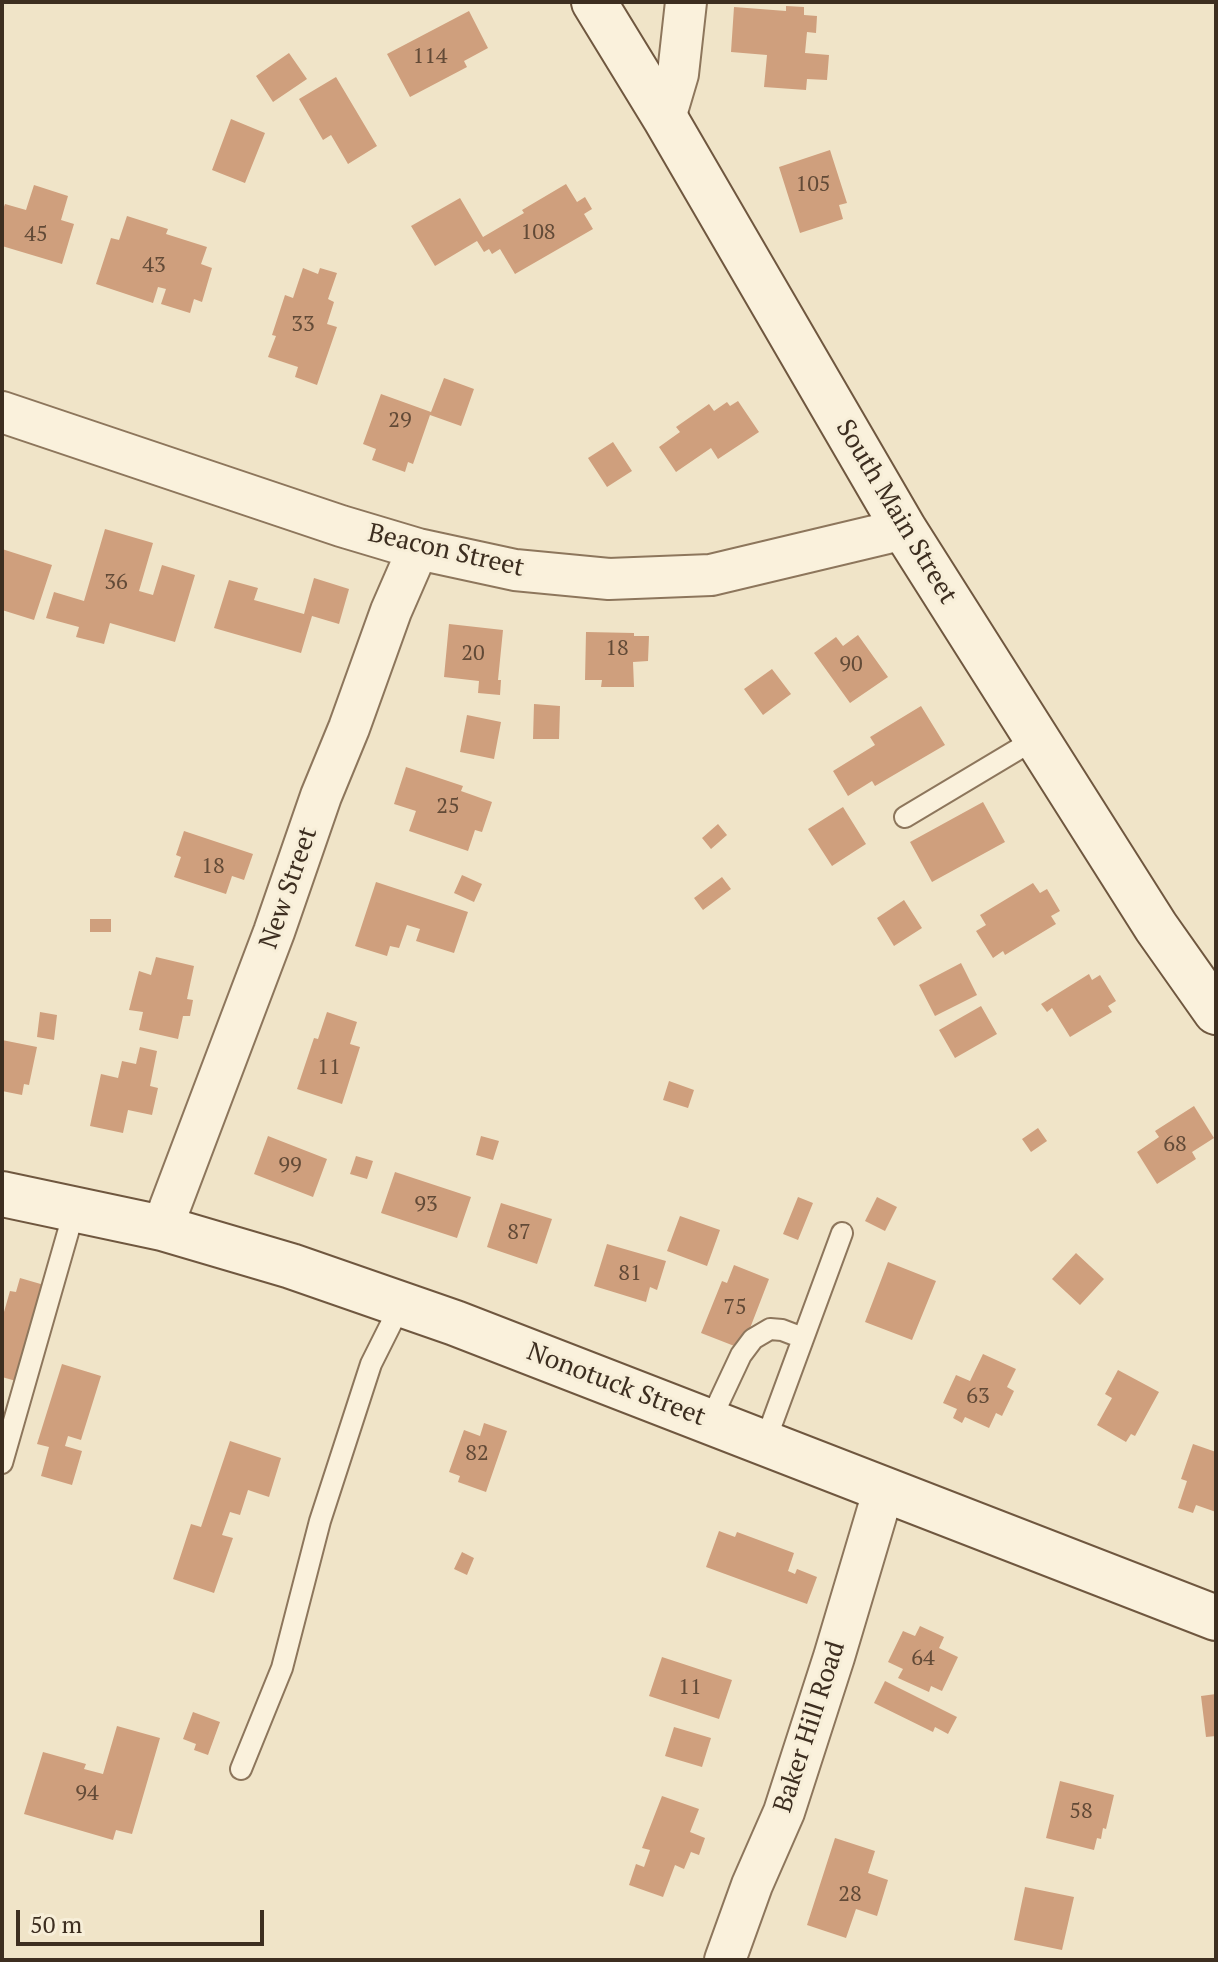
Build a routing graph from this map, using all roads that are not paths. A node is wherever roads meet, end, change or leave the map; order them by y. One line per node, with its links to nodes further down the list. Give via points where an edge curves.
1 (594, 2): 3 (main road, South Main Street)
2 (686, 2): 3 (street, via 678,74)
3 (665, 118): 5 (main road, South Main Street)
4 (2, 412): 6 (street, Beacon Street)
5 (904, 529): 6 (street, Beacon Street, via 711,575 609,579 530,572); 7 (main road, South Main Street)
6 (418, 549): 12 (street, New Street)
7 (1037, 738): 8 (lane); 9 (main road, South Main Street)
8 (905, 817)
9 (1216, 1012)
10 (2, 1194): 11 (main road, Nonotuck Street)
11 (75, 1208): 12 (main road, Nonotuck Street); 18 (lane)
12 (162, 1228): 14 (main road, Nonotuck Street)
13 (842, 1233): 15 (lane)
14 (401, 1304): 16 (main road, Nonotuck Street); 21 (lane, via 371,1364 320,1521 282,1668)
15 (803, 1338): 16 (lane, via 770,1329 753,1339); 17 (lane)
16 (710, 1421): 17 (main road, Nonotuck Street)
17 (765, 1442): 19 (main road, Nonotuck Street)
18 (2, 1463)
19 (884, 1489): 20 (main road, Nonotuck Street); 22 (street, Baker Hill Road, via 784,1812)
20 (1216, 1618)
21 (241, 1769)
22 (725, 1960)

